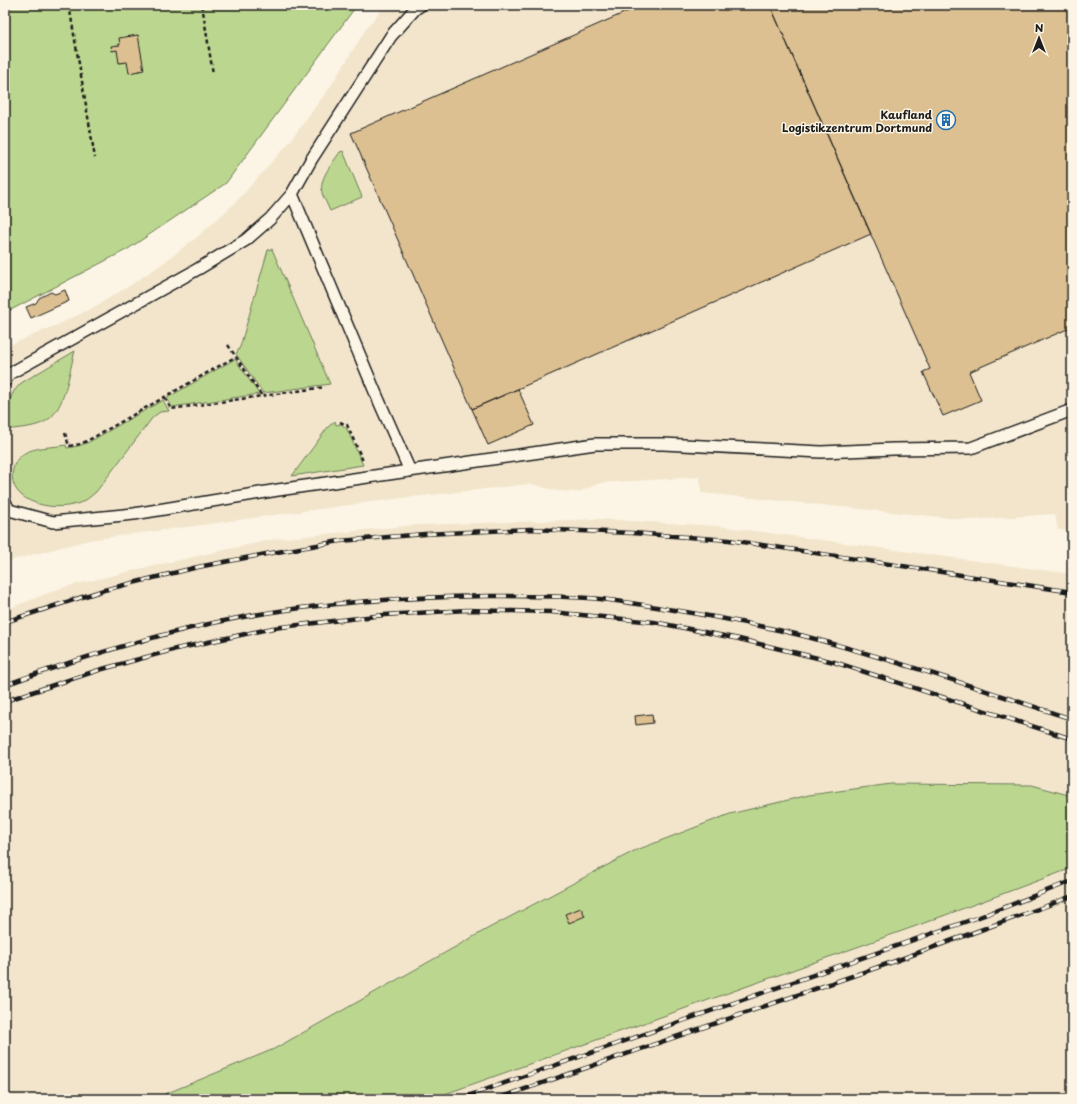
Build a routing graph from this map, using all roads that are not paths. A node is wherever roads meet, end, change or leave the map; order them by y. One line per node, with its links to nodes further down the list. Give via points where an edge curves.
1 (421, 5): 2 (lane, via 391,36)
2 (292, 194): 3 (lane, via 270,219 246,240 9,374); 5 (lane)
3 (5, 381)
4 (1072, 410): 5 (lane, via 971,448 821,452 663,444 595,444)
5 (410, 471): 6 (lane, via 134,514 53,522 9,510)
6 (5, 502)

